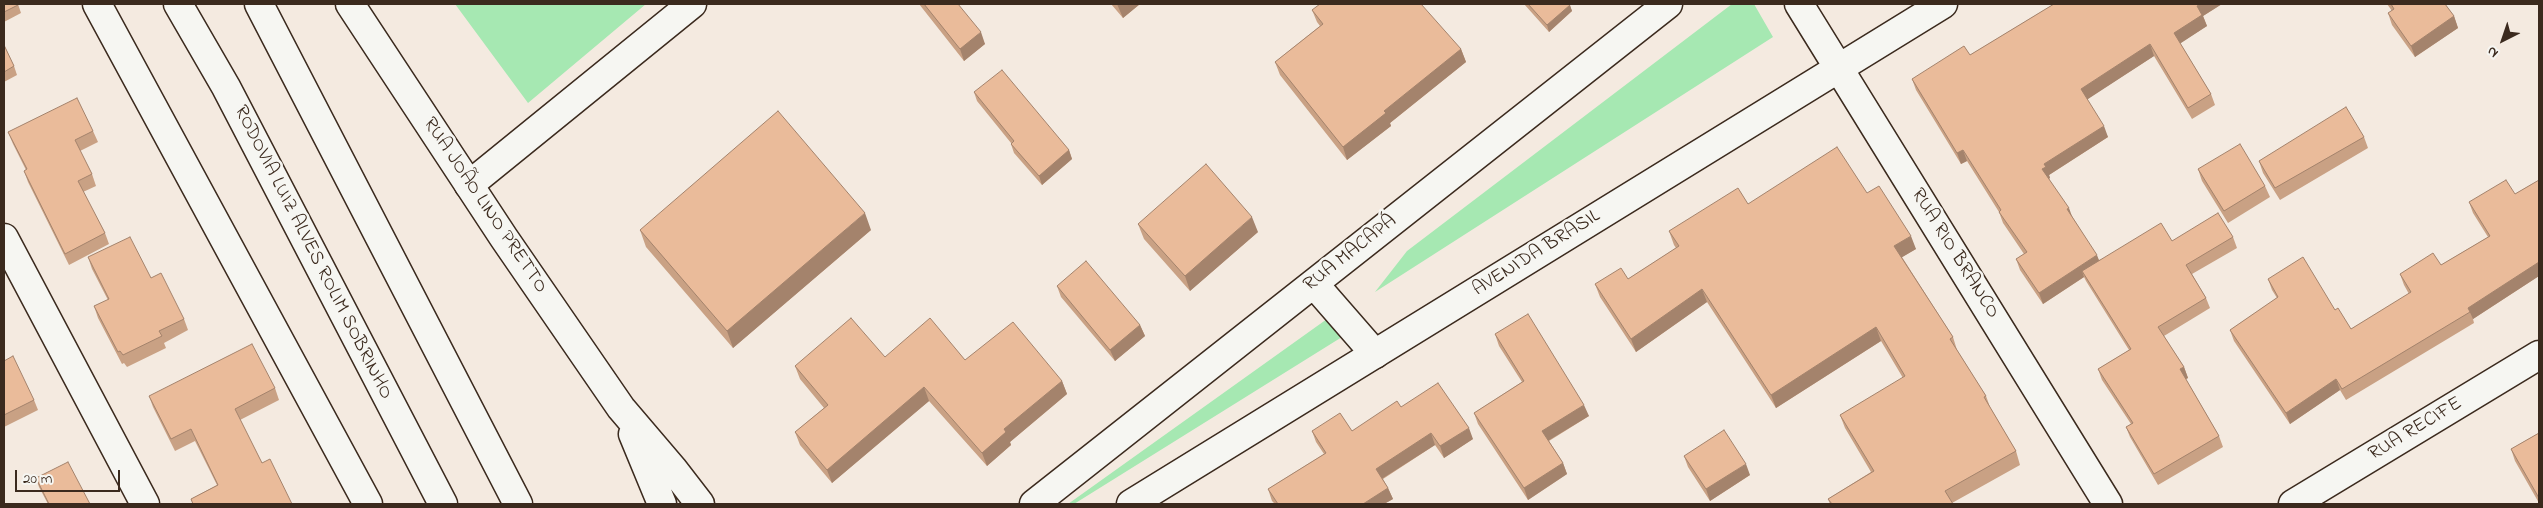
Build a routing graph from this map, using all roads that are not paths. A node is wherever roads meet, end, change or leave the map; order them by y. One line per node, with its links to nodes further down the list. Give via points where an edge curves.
1 (97, 4): 17 (main road)
2 (178, 4): 18 (main road, RODOVIA LUIZ ALVES ROLIM SOBRINHO, via 226,87)
3 (259, 4): 19 (main road)
4 (350, 4): 10 (main road, RUA JOÃO LINO PRETTO)
5 (692, 4): 10 (main road)
6 (1668, 4): 12 (main road, RUA MACAPÁ)
7 (1799, 4): 9 (main road, RUA RIO BRANCO)
8 (1943, 4): 9 (main road, AVENIDA BRASIL)
9 (1839, 68): 13 (main road, AVENIDA BRASIL); 24 (main road, RUA RIO BRANCO)
10 (469, 185): 15 (main road, RUA JOÃO LINO PRETTO)
11 (4, 238): 16 (main road)
12 (1314, 284): 13 (main road); 22 (main road, RUA MACAPÁ)
13 (1375, 354): 23 (main road, AVENIDA BRASIL)
14 (2539, 355): 25 (main road, RUA RECIFE)
15 (621, 408): 20 (main road, RUA JOÃO LINO PRETTO); 21 (main road, RUA JOÃO LINO PRETTO)
16 (145, 504)
17 (368, 504)
18 (443, 504)
19 (518, 504)
20 (662, 504)
21 (700, 504)
22 (1034, 504)
23 (1131, 504)
24 (2108, 504)
25 (2293, 504)

